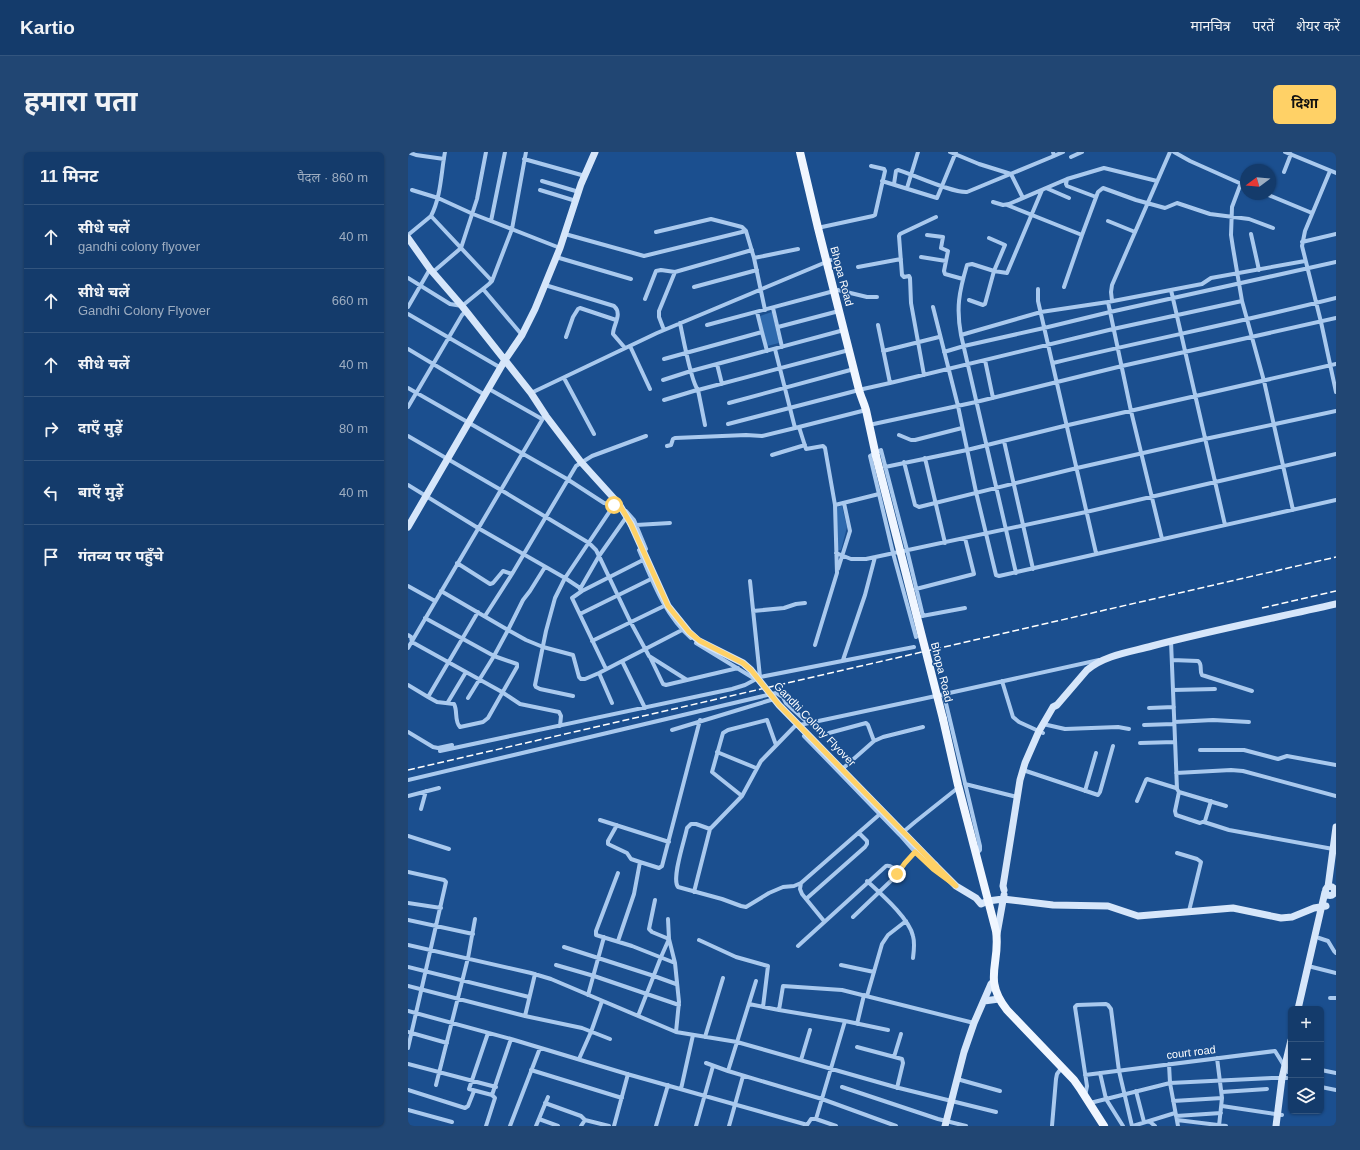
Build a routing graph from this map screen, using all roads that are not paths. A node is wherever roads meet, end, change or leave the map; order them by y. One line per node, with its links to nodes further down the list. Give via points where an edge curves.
1 (408, 152): 20 (street)
2 (445, 152): 20 (street)
3 (486, 152): 52 (street)
4 (504, 152): 57 (street)
5 (526, 152): 21 (street)
6 (595, 152): 28 (street)
7 (800, 152): 82 (main road, Bhopa Road)
8 (805, 152): 59 (main road, Bhopa Road)
9 (918, 152): 26 (street)
10 (950, 152): 16 (street)
11 (1063, 152): 17 (street)
12 (1082, 152): 19 (street)
13 (1170, 152): 32 (street)
14 (1174, 152): 33 (street)
15 (1285, 152): 18 (street)
16 (955, 153): 27 (street); 36 (street)
17 (1053, 154): 27 (street)
18 (1291, 154): 23 (street); 24 (street)
19 (1071, 157)
20 (444, 159): 42 (street)
21 (524, 159): 28 (street); 61 (street)
22 (871, 166): 31 (street, via 884,169)
23 (1330, 171): 25 (street); 51 (street)
24 (1284, 172)
25 (1336, 173)
26 (912, 174): 34 (street, via 897,170); 36 (street); 37 (street)
27 (1011, 174): 36 (street, via 966,192); 43 (street)
28 (585, 176): 41 (street)
29 (1067, 179): 32 (street, via 1104,168); 38 (street); 45 (street, via 1067,186)
30 (542, 181): 41 (street)
31 (882, 181): 34 (street); 59 (street, via 874,216)
32 (1157, 181): 49 (street)
33 (1240, 183)
34 (894, 184): 37 (street)
35 (1240, 185): 56 (street, via 1234,198)
36 (942, 186): 37 (street, via 937,198)
37 (907, 188)
38 (1044, 189): 43 (street); 44 (street); 53 (street)
39 (412, 190): 42 (street)
40 (540, 190): 47 (street)
41 (579, 192): 47 (street)
42 (438, 198): 52 (street); 54 (street)
43 (1023, 198): 50 (street)
44 (1070, 198)
45 (1096, 198): 49 (street, via 1104,188); 70 (street)
46 (1276, 198): 51 (street)
47 (576, 201): 65 (street)
48 (993, 202): 50 (street)
49 (1148, 204): 56 (street, via 1167,208 1177,203 1210,214); 64 (street)
50 (1006, 205): 53 (street)
51 (1312, 213): 73 (street)
52 (473, 214): 57 (street); 74 (street)
53 (1031, 215): 70 (street); 89 (street, via 1008,273)
54 (431, 216): 68 (street); 74 (street)
55 (936, 217): 81 (street, via 900,235)
56 (1231, 217): 60 (street, via 1249,219); 93 (street)
57 (491, 221): 61 (street)
58 (1108, 221): 64 (street)
59 (822, 227): 82 (main road, Bhopa Road)
60 (1273, 228)
61 (512, 229): 75 (street); 97 (street)
62 (746, 231): 63 (street, via 742,227 711,219); 65 (street, via 644,256); 77 (street)
63 (656, 232)
64 (1136, 232): 114 (street, via 1111,289)
65 (565, 234): 75 (street)
66 (1251, 234): 90 (street)
67 (1336, 234): 73 (street)
68 (408, 235)
69 (927, 235): 83 (street, via 943,237 941,248 948,251)
70 (1082, 235): 101 (street)
71 (408, 238): 91 (street)
72 (990, 238): 89 (street, via 1005,246)
73 (1302, 242): 84 (street)
74 (461, 248): 91 (street); 97 (street)
75 (560, 248): 79 (street)
76 (798, 249): 80 (street)
77 (752, 250): 80 (street); 92 (street)
78 (921, 257): 83 (street)
79 (556, 258): 95 (street); 99 (street)
80 (754, 258): 88 (street)
81 (901, 259): 86 (street); 147 (street, via 902,276 910,278 911,303)
82 (829, 261): 104 (street); 107 (main road, Bhopa Road)
83 (946, 261): 96 (street, via 944,274)
84 (1305, 261): 87 (street); 90 (street)
85 (1336, 262): 87 (street)
86 (858, 267)
87 (1308, 269): 98 (street); 115 (street)
88 (757, 270): 102 (street); 104 (street)
89 (994, 270): 96 (street, via 969,264); 112 (street, via 986,304)
90 (1259, 270): 93 (street)
91 (432, 271): 100 (street); 119 (street)
92 (675, 272): 111 (street, via 656,271); 137 (street, via 659,311)
93 (1237, 274): 98 (street); 106 (street, via 1211,278 1202,284)
94 (408, 278): 100 (street)
95 (630, 279)
96 (963, 279): 142 (street, via 958,308)
97 (492, 281): 103 (street)
98 (1239, 283): 109 (street); 113 (street)
99 (545, 285): 129 (street, via 614,306 618,312); 141 (street)
100 (420, 286): 116 (street); 119 (street, via 450,304)
101 (1064, 287)
102 (694, 288)
103 (483, 289): 119 (street); 141 (street)
104 (760, 289): 120 (street); 131 (street)
105 (1038, 289): 123 (street, via 1037,298)
106 (1171, 290): 109 (street); 114 (street)
107 (836, 291): 108 (street); 118 (street); 121 (main road, Bhopa Road); 187 (main road, Bhopa Road)
108 (877, 297)
109 (1173, 297): 124 (street); 126 (street)
110 (1336, 298): 115 (street)
111 (645, 299)
112 (969, 300)
113 (1242, 300): 126 (street); 128 (street)
114 (1110, 302): 123 (street); 124 (street)
115 (1315, 303): 128 (street); 130 (street)
116 (408, 307)
117 (933, 307): 143 (street)
118 (773, 308): 120 (street); 134 (street)
119 (464, 309): 145 (street); 163 (street)
120 (766, 310): 122 (street)
121 (840, 311): 134 (street); 138 (main road, Bhopa Road)
122 (757, 312): 132 (street); 139 (street)
123 (1041, 312): 135 (street); 142 (street)
124 (1110, 312): 135 (street); 136 (street)
125 (408, 314): 145 (street)
126 (1177, 315): 136 (street); 140 (street)
127 (1336, 318): 130 (street)
128 (1247, 319): 140 (street); 144 (street)
129 (616, 320): 146 (street, via 580,308 573,317); 153 (street, via 613,334)
130 (1321, 322): 144 (street); 171 (street)
131 (680, 324): 137 (street); 160 (street)
132 (707, 325)
133 (878, 325): 158 (street)
134 (778, 327): 151 (street)
135 (1044, 328): 148 (street); 150 (street)
136 (1113, 329): 148 (street); 152 (street)
137 (664, 330): 149 (street)
138 (844, 330): 151 (street); 156 (main road, Bhopa Road)
139 (762, 332): 157 (street); 160 (street)
140 (1181, 334): 152 (street); 159 (street)
141 (522, 335): 163 (street)
142 (961, 335): 150 (street)
143 (939, 336): 147 (street); 161 (street)
144 (1252, 337): 159 (street); 180 (street)
145 (448, 338): 166 (street); 172 (street)
146 (566, 338)
147 (918, 342): 158 (street); 177 (street)
148 (1049, 345): 164 (street); 165 (street)
149 (630, 346): 153 (street); 186 (street)
150 (964, 346): 161 (street); 169 (street)
151 (782, 347): 155 (street)
152 (1117, 347): 165 (street); 170 (street)
153 (625, 348): 178 (street)
154 (408, 349): 166 (street)
155 (775, 349): 157 (street); 173 (street)
156 (849, 350): 173 (street); 174 (main road, Bhopa Road)
157 (767, 351): 167 (street)
158 (883, 351): 181 (street)
159 (1186, 351): 170 (street); 193 (street)
160 (686, 352): 162 (street); 176 (street)
161 (944, 352): 175 (street)
162 (664, 359)
163 (505, 360): 172 (street); 192 (street)
164 (985, 360): 169 (street); 194 (street)
165 (1053, 363): 182 (street)
166 (433, 364): 189 (street); 190 (street)
167 (717, 364): 176 (street); 183 (street)
168 (1336, 364): 171 (street)
169 (968, 365): 175 (street); 196 (street)
170 (1122, 366): 182 (street); 202 (street)
171 (1330, 366): 180 (street); 191 (street)
172 (501, 368): 190 (street)
173 (780, 368): 183 (street); 185 (street)
174 (854, 369): 185 (street); 187 (main road, Bhopa Road)
175 (949, 369): 177 (street); 198 (street)
176 (691, 371): 179 (street); 188 (street)
177 (924, 375): 181 (street)
178 (564, 378): 192 (street); 213 (street)
179 (663, 380)
180 (1264, 381): 193 (street); 207 (street)
181 (890, 383): 187 (street)
182 (1058, 383): 194 (street); 210 (street)
183 (722, 384): 188 (street)
184 (408, 388): 189 (street)
185 (785, 388): 197 (street); 201 (street)
186 (650, 389)
187 (861, 389): 200 (main road, Bhopa Road); 201 (street)
188 (698, 390): 195 (street); 208 (street)
189 (416, 392): 199 (street); 205 (street)
190 (487, 392): 204 (street); 205 (street)
191 (1336, 392)
192 (531, 393): 204 (street)
193 (1196, 396): 202 (street); 217 (street)
194 (993, 398): 196 (street)
195 (664, 400)
196 (976, 402): 198 (street); 220 (street)
197 (730, 403)
198 (958, 406): 209 (street); 212 (street)
199 (408, 407)
200 (865, 407): 209 (main road, Bhopa Road); 211 (street)
201 (790, 408): 206 (street); 211 (street)
202 (1131, 411): 210 (street); 226 (street)
203 (1336, 411): 207 (street)
204 (544, 417): 223 (street); 230 (street)
205 (469, 423): 223 (street); 229 (street)
206 (728, 424)
207 (1274, 424): 217 (street); 232 (street)
208 (705, 425)
209 (869, 425): 225 (main road, Bhopa Road)
210 (1066, 426): 218 (street); 234 (street)
211 (797, 428): 219 (street); 221 (street, via 762,436 746,434 675,438 671,445)
212 (962, 428): 216 (street, via 915,440); 222 (street)
213 (594, 434)
214 (408, 436): 229 (street)
215 (646, 436): 230 (street)
216 (900, 436)
217 (1205, 439): 226 (street); 236 (street)
218 (1004, 441): 220 (street); 237 (street)
219 (805, 445): 224 (street); 249 (street, via 807,450 823,446 825,448)
220 (986, 445): 222 (street); 239 (street)
221 (667, 446)
222 (967, 450): 228 (street); 241 (street)
223 (522, 453): 235 (street); 240 (street)
224 (772, 454)
225 (876, 454): 233 (street, via 881,450); 242 (street, via 870,456); 378 (main road, Bhopa Road, bridge)
226 (1142, 454): 234 (street); 244 (street)
227 (1336, 454): 232 (street)
228 (926, 458): 231 (street); 247 (street)
229 (448, 460): 240 (street); 243 (street)
230 (581, 462): 235 (street); 248 (street)
231 (904, 462): 233 (street); 247 (street, via 916,506)
232 (1284, 466): 236 (street); 250 (street)
233 (885, 467): 266 (street)
234 (1077, 468): 237 (street); 251 (street)
235 (567, 479): 248 (street, via 604,503); 252 (street)
236 (1215, 483): 244 (street); 256 (street)
237 (1013, 484): 239 (street); 257 (street)
238 (408, 485): 243 (street)
239 (996, 488): 241 (street); 260 (street)
240 (501, 490): 252 (street); 259 (street)
241 (976, 492): 247 (street); 261 (street)
242 (879, 494): 246 (street); 268 (street)
243 (426, 496): 258 (street); 259 (street)
244 (1152, 497): 251 (street); 263 (street)
245 (1336, 500): 250 (street)
246 (844, 502): 249 (street); 272 (street, via 850,531)
247 (935, 503): 265 (street)
248 (616, 505): 253 (street); 255 (street); 264 (street)
249 (835, 505): 267 (street)
250 (1293, 510): 256 (street)
251 (1086, 512): 257 (street); 269 (street)
252 (545, 517): 264 (street); 270 (street)
253 (625, 519): 271 (street); 274 (street)
254 (670, 523): 255 (street)
255 (634, 524): 289 (street); 412 (street, Gandhi Colony Flyover, bridge, via 668,606 689,632 751,670 779,705)
256 (1225, 525): 263 (street)
257 (1024, 526): 260 (street); 277 (street)
258 (408, 527)
259 (478, 528): 270 (street); 275 (street)
260 (1005, 530): 261 (street); 278 (street)
261 (987, 533): 262 (street); 278 (street, via 996,574 999,576)
262 (965, 538): 265 (street); 286 (street, via 974,574)
263 (1162, 539): 269 (street)
264 (589, 543): 271 (street); 282 (street)
265 (945, 543): 266 (street)
266 (907, 550): 268 (street); 286 (street)
267 (836, 552): 272 (street); 280 (street)
268 (893, 553): 273 (street); 302 (street)
269 (1096, 553): 277 (street)
270 (524, 554): 276 (street); 279 (street)
271 (599, 556): 281 (street); 287 (street)
272 (842, 556): 273 (street, via 855,560); 280 (street)
273 (875, 557): 322 (street)
274 (643, 560): 281 (street); 283 (street)
275 (457, 563): 279 (street, via 490,584 502,571); 288 (street)
276 (545, 567): 282 (street); 304 (street, via 523,600)
277 (1033, 569): 278 (street)
278 (1016, 573)
279 (512, 574): 299 (street)
280 (837, 574): 312 (street)
281 (608, 577): 287 (street); 290 (street)
282 (565, 578): 287 (street); 313 (street, via 555,598)
283 (651, 579): 290 (street); 294 (street)
284 (750, 581): 296 (street)
285 (408, 586): 291 (street)
286 (916, 589): 300 (street)
287 (581, 590): 298 (street, via 572,598)
288 (441, 591): 291 (street); 297 (street)
289 (664, 592)
290 (618, 595): 298 (street); 303 (street)
291 (435, 602): 301 (street)
292 (805, 603): 296 (street)
293 (1336, 604): 310 (street)
294 (664, 606): 303 (street); 305 (street)
295 (965, 608): 300 (street)
296 (753, 611): 328 (street)
297 (478, 612): 299 (street); 308 (street)
298 (580, 614): 309 (street)
299 (485, 616): 304 (street)
300 (923, 616): 302 (street)
301 (426, 618): 308 (street); 311 (street)
302 (911, 618): 307 (street)
303 (630, 621): 309 (street); 316 (street)
304 (508, 630): 313 (street); 317 (street)
305 (682, 630): 316 (street); 324 (street, via 696,643)
306 (408, 635): 311 (street, via 411,636)
307 (916, 637)
308 (462, 638): 317 (street); 323 (street)
309 (592, 641): 325 (street)
310 (1171, 641): 319 (street); 320 (street)
311 (412, 642): 315 (street); 323 (street)
312 (815, 645)
313 (543, 647): 327 (street, via 572,655 581,679); 339 (street, via 535,686)
314 (914, 647): 322 (street)
315 (408, 648)
316 (645, 650): 318 (street); 321 (street)
317 (494, 656): 330 (street); 337 (street, via 517,664)
318 (649, 656): 331 (street); 331 (street, via 663,684)
319 (1107, 658): 332 (street); 357 (street, via 1087,670 1057,705 1057,710)
320 (1172, 660): 335 (street); 336 (street, via 1198,661 1202,675)
321 (622, 661): 325 (street); 347 (street)
322 (842, 661): 328 (street)
323 (448, 662): 326 (street); 340 (street)
324 (738, 668): 329 (street); 331 (street)
325 (606, 669): 327 (street)
326 (466, 672): 330 (street); 344 (street)
327 (599, 673): 345 (street)
328 (760, 677): 329 (street)
329 (755, 679): 347 (street, via 732,690)
330 (480, 680): 337 (street); 341 (street)
331 (687, 680)
332 (1002, 681): 338 (street); 357 (street, via 1013,717 1019,722)
333 (408, 685): 340 (street)
334 (1215, 689): 335 (street)
335 (1173, 690): 346 (street)
336 (1252, 690)
337 (502, 692): 344 (street, via 486,720 463,727 458,725 456,706); 354 (street, via 522,705 560,712)
338 (944, 694): 351 (street); 378 (street)
339 (574, 696)
340 (428, 697): 344 (street, via 437,702)
341 (468, 698)
342 (783, 698): 343 (street); 351 (street); 377 (street, via 776,693)
343 (770, 699): 349 (street); 355 (street)
344 (448, 702)
345 (612, 703)
346 (1174, 706): 348 (street); 352 (street)
347 (644, 708): 354 (street)
348 (1149, 708)
349 (700, 720): 359 (street); 401 (street)
350 (1249, 722): 352 (street, via 1213,720)
351 (808, 723): 355 (street)
352 (1174, 723): 353 (street); 363 (street)
353 (1144, 725)
354 (560, 726): 369 (street)
355 (795, 726): 366 (street); 375 (street)
356 (923, 727): 362 (street)
357 (1043, 729): 358 (street); 374 (street)
358 (1129, 729)
359 (672, 730)
360 (408, 732): 365 (street, via 433,747)
361 (829, 733): 362 (street, via 866,723)
362 (874, 741): 375 (street)
363 (1175, 742): 364 (street); 376 (street)
364 (1140, 743)
365 (452, 745)
366 (776, 745): 370 (street, via 768,721 765,720 725,731); 373 (street)
367 (1112, 746): 382 (street, via 1099,794)
368 (1200, 750): 372 (street, via 1244,750 1278,758 1288,756)
369 (440, 751)
370 (717, 752): 373 (street); 385 (street, via 712,772)
371 (1096, 753): 382 (street)
372 (1336, 765)
373 (756, 768): 385 (street)
374 (1025, 770): 382 (street); 387 (street); 413 (street, via 1007,888)
375 (839, 772): 392 (street)
376 (1176, 773): 380 (street); 386 (street, via 1243,771)
377 (408, 780)
378 (962, 786): 387 (street); 399 (street); 420 (main road, Bhopa Road)
379 (439, 788): 381 (street)
380 (1176, 788): 383 (street); 388 (street, via 1147,779)
381 (426, 791): 384 (street); 391 (street)
382 (1085, 791)
383 (1180, 792): 389 (street); 394 (street, via 1176,814)
384 (408, 796)
385 (742, 796): 397 (street)
386 (1336, 796)
387 (1017, 797): 413 (street)
388 (1137, 801)
389 (1210, 801): 390 (street); 394 (street)
390 (1226, 806)
391 (421, 810)
392 (880, 814): 398 (street); 399 (street)
393 (600, 820): 395 (street)
394 (1204, 822): 404 (street, via 1229,830)
395 (617, 825): 401 (street); 406 (street, via 608,844)
396 (1336, 827): 404 (street)
397 (710, 829): 415 (street); 415 (street, via 696,824 691,824 687,828 676,884 681,889)
398 (860, 833): 411 (street); 417 (street, via 867,841 865,847)
399 (900, 835): 403 (street)
400 (408, 836): 402 (street)
401 (669, 842): 406 (street, via 661,868)
402 (450, 849)
403 (915, 852): 409 (street); 412 (street)
404 (1334, 852): 414 (street)
405 (1176, 853): 424 (street, via 1201,862)
406 (640, 862): 438 (street, via 634,894)
407 (408, 872): 423 (street, via 445,881)
408 (618, 874): 433 (street, via 596,931 596,935)
409 (897, 874): 410 (street, via 887,865); 416 (street)
410 (867, 881): 416 (street); 429 (street)
411 (801, 883): 415 (street, via 769,893 746,907); 417 (street, via 800,889)
412 (956, 886): 420 (street, Gandhi Colony Flyover)
413 (1004, 890): 418 (street)
414 (1332, 890): 422 (street)
415 (694, 892)
416 (879, 892): 425 (street); 430 (street)
417 (806, 898): 429 (street)
418 (1003, 899): 420 (street); 424 (street, via 1053,905 1108,906 1138,916); 434 (street)
419 (655, 900): 436 (street, via 649,929)
420 (985, 902): 434 (main road, Bhopa Road)
421 (408, 903): 423 (street)
422 (1324, 906): 424 (street, via 1287,918 1233,908); 435 (street); 478 (street)
423 (441, 908): 431 (street)
424 (1189, 911)
425 (853, 917)
426 (475, 919): 432 (street)
427 (668, 919): 436 (street)
428 (408, 920): 431 (street)
429 (824, 921): 440 (street)
430 (906, 921): 447 (street, via 913,935); 454 (street, via 882,944)
431 (437, 925): 432 (street); 442 (street)
432 (473, 934): 446 (street)
433 (604, 937): 438 (street); 444 (street)
434 (997, 937): 462 (main road, Bhopa Road)
435 (1319, 938): 443 (street, via 1328,941); 452 (street)
436 (669, 939): 445 (street); 448 (street)
437 (699, 940): 480 (street, via 736,957 768,966)
438 (618, 941): 445 (street)
439 (408, 945): 442 (street)
440 (798, 946)
441 (564, 947): 444 (street)
442 (431, 950): 446 (street); 453 (street)
443 (1336, 953)
444 (599, 957): 457 (street); 458 (street)
445 (661, 957): 448 (street); 458 (street)
446 (468, 958): 455 (street); 460 (street)
447 (914, 958)
448 (675, 963): 463 (street)
449 (841, 964): 454 (street)
450 (556, 965): 457 (street)
451 (408, 967): 453 (street)
452 (1312, 967): 456 (street); 479 (street)
453 (426, 972): 460 (street); 465 (street)
454 (874, 972): 468 (street)
455 (535, 974): 466 (street); 469 (street)
456 (1336, 974)
457 (594, 976): 466 (street); 467 (street)
458 (654, 976): 463 (street); 467 (street)
459 (723, 978): 498 (street)
460 (463, 981): 469 (street); 472 (street)
461 (756, 981): 476 (street)
462 (992, 983): 473 (main road); 475 (street)
463 (676, 984): 477 (street)
464 (408, 986): 465 (street)
465 (422, 990): 472 (street); 483 (street)
466 (588, 995): 474 (street)
467 (646, 995): 477 (street); 485 (street)
468 (865, 996): 481 (street, via 842,990 784,986); 488 (street); 489 (street)
469 (529, 997): 484 (street)
470 (1330, 998): 471 (street)
471 (1336, 998)
472 (458, 999): 484 (street); 487 (street)
473 (998, 999): 475 (street); 518 (main road, via 1005,1012); 552 (main road, via 1074,1080)
474 (602, 1001): 485 (street); 492 (street)
475 (984, 1001): 488 (street)
476 (748, 1004): 480 (street); 502 (street)
477 (678, 1005): 493 (street)
478 (1299, 1006)
479 (1303, 1006)
480 (763, 1007): 481 (street)
481 (779, 1010): 486 (street)
482 (408, 1011): 483 (street)
483 (417, 1013): 487 (street); 494 (street)
484 (525, 1016): 492 (street)
485 (638, 1016): 493 (street)
486 (845, 1021): 489 (street); 517 (street)
487 (452, 1023): 495 (street); 501 (street)
488 (974, 1023): 529 (street)
489 (857, 1024): 491 (street)
490 (810, 1030): 510 (street)
491 (888, 1030)
492 (591, 1032): 500 (street); 509 (street)
493 (676, 1032): 497 (street)
494 (410, 1033): 501 (street); 505 (street)
495 (488, 1033): 499 (street); 530 (street)
496 (901, 1034): 507 (street)
497 (693, 1035): 498 (street); 539 (street)
498 (705, 1037): 502 (street)
499 (511, 1039): 506 (street); 535 (street)
500 (610, 1039)
501 (447, 1042): 522 (street)
502 (737, 1042): 510 (street); 519 (street)
503 (1291, 1042): 526 (street)
504 (857, 1047): 507 (street)
505 (408, 1048)
506 (540, 1048): 509 (street); 516 (street)
507 (894, 1057): 537 (street, via 903,1061)
508 (1217, 1058): 513 (street, court road); 526 (street, court road, via 1275,1051); 531 (street)
509 (579, 1059): 525 (street)
510 (801, 1060): 517 (street)
511 (706, 1063): 514 (street)
512 (408, 1064): 522 (street)
513 (1169, 1064): 520 (street, court road); 532 (street)
514 (713, 1066): 519 (street); 549 (street)
515 (1288, 1066): 526 (street)
516 (531, 1070): 551 (street); 575 (street)
517 (831, 1070): 537 (street); 554 (street)
518 (1060, 1070): 552 (main road); 587 (street, via 1056,1076)
519 (728, 1071): 528 (street)
520 (1119, 1071): 523 (street, court road); 527 (street, via 1110,1007 1106,1004 1077,1005 1075,1008); 547 (street)
521 (1324, 1071): 524 (street)
522 (440, 1072): 530 (street); 533 (street)
523 (1100, 1073): 527 (street, court road); 555 (street)
524 (1336, 1073)
525 (628, 1074): 534 (street); 551 (street)
526 (1285, 1074): 531 (street); 564 (street)
527 (1085, 1075): 552 (street)
528 (743, 1076): 554 (street); 559 (street)
529 (957, 1079): 544 (street); 557 (street)
530 (472, 1080): 535 (street); 543 (street, via 469,1089)
531 (1221, 1081): 532 (street); 546 (street)
532 (1170, 1083): 545 (street); 556 (street)
533 (436, 1085)
534 (668, 1085): 539 (street); 581 (street)
535 (496, 1087): 548 (street)
536 (842, 1087): 572 (street)
537 (897, 1088): 557 (street)
538 (1324, 1088): 542 (street)
539 (681, 1089): 549 (street)
540 (1266, 1089): 546 (street)
541 (408, 1090): 543 (street, via 465,1108)
542 (1336, 1090)
543 (474, 1091): 548 (street)
544 (1000, 1091)
545 (1136, 1091): 547 (street); 571 (street)
546 (1222, 1092): 553 (street)
547 (1124, 1094): 555 (street); 589 (street)
548 (492, 1095): 574 (street, via 496,1098)
549 (704, 1096): 559 (street); 582 (street)
550 (548, 1097): 558 (street)
551 (622, 1098): 580 (street)
552 (1086, 1098): 555 (street); 573 (main road)
553 (1222, 1098): 556 (street); 560 (street)
554 (822, 1099): 567 (street); 585 (street)
555 (1106, 1099): 588 (street)
556 (1173, 1101): 565 (street)
557 (951, 1102): 562 (street); 572 (street)
558 (545, 1103): 566 (street); 568 (street, via 581,1116)
559 (735, 1104): 567 (street, via 806,1125 811,1119); 583 (street)
560 (1222, 1106): 563 (street); 564 (street)
561 (408, 1110): 570 (street)
562 (996, 1112)
563 (1221, 1113): 565 (street); 592 (street)
564 (1280, 1115): 594 (street); 595 (street)
565 (1176, 1117): 569 (street); 591 (street); 592 (street)
566 (539, 1119): 576 (street); 577 (street)
567 (816, 1119): 584 (street)
568 (584, 1120): 578 (street); 579 (street)
569 (1149, 1121): 571 (street); 590 (street)
570 (452, 1122)
571 (1144, 1122): 589 (street)
572 (945, 1124): 586 (street)
573 (1102, 1125)
574 (486, 1126)
575 (510, 1126)
576 (536, 1126)
577 (558, 1126)
578 (580, 1126)
579 (609, 1126)
580 (614, 1126)
581 (656, 1126)
582 (696, 1126)
583 (729, 1126)
584 (836, 1126)
585 (896, 1126)
586 (966, 1126)
587 (1052, 1126)
588 (1123, 1126)
589 (1133, 1126)
590 (1155, 1126)
591 (1178, 1126)
592 (1219, 1126): 593 (street)
593 (1226, 1126)
594 (1276, 1126)
595 (1280, 1126)

